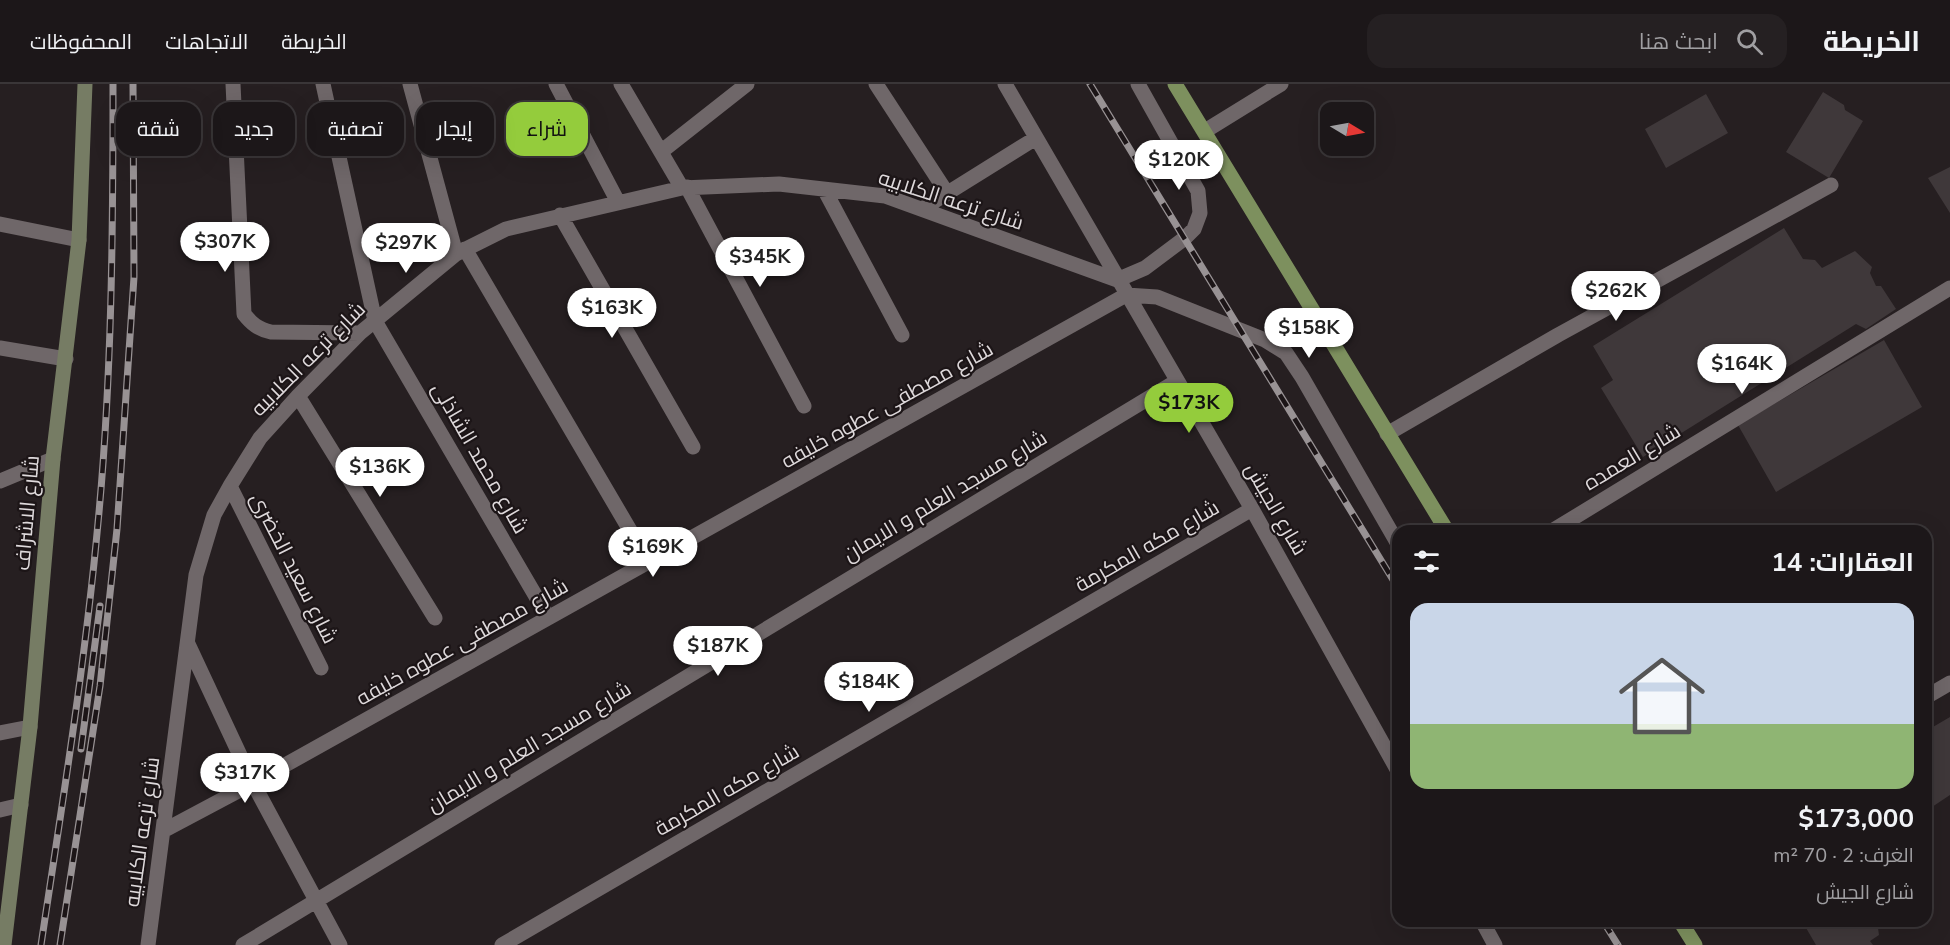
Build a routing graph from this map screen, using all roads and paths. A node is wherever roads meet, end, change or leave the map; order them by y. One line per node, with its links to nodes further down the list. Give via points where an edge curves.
1 (85, 84): 24 (street, شارع الاشراف)
2 (233, 84): 30 (street, via 244,314 251,323 270,332)
3 (323, 84): 29 (street, شارع محمد الشاذلى)
4 (410, 84): 25 (street)
5 (556, 84): 20 (street)
6 (621, 84): 15 (street)
7 (747, 84): 15 (street)
8 (876, 84): 19 (street)
9 (1005, 84): 14 (street, شارع الجيش)
10 (1138, 84): 26 (street, via 1198,191 1200,213 1194,229 1185,238 1145,268)
11 (1175, 84): 13 (main road)
12 (1281, 84): 13 (street)
13 (1205, 131): 37 (main road)
14 (1036, 138): 19 (street); 26 (street, شارع الجيش)
15 (662, 151): 17 (street)
16 (1831, 185): 37 (street)
17 (684, 187): 18 (street, شارع ترعه الكلابيه, via 779,184); 20 (street, شارع ترعه الكلابيه); 36 (street)
18 (824, 189): 21 (street, شارع ترعه الكلابيه, via 885,196); 31 (street)
19 (947, 193): 21 (street)
20 (618, 202): 22 (street, شارع ترعه الكلابيه)
21 (922, 209): 26 (street, شارع ترعه الكلابيه)
22 (560, 215): 25 (street, شارع ترعه الكلابيه, via 506,229); 38 (street)
23 (0, 224): 24 (street)
24 (79, 240): 33 (street, شارع الاشراف)
25 (461, 251): 29 (street, شارع ترعه الكلابيه); 46 (street)
26 (1117, 280): 28 (street, شارع الجيش)
27 (1950, 288): 44 (street, شارع العمده)
28 (1126, 296): 34 (street, شارع الجيش); 45 (street, via 1157,297 1265,339 1286,353); 46 (street, شارع مصطفى عطوه خليفه)
29 (375, 321): 30 (street, شارع ترعه الكلابيه); 47 (street, شارع محمد الشاذلى)
30 (360, 333): 35 (street, شارع ترعه الكلابيه)
31 (902, 335)
32 (0, 348): 33 (street)
33 (66, 359): 39 (street, شارع الاشراف)
34 (1177, 381): 42 (street, شارع الجيش); 60 (street, شارع مسجد العلم و الايمان)
35 (298, 396): 41 (street, شارع ترعه الكلابيه, via 260,438); 48 (street)
36 (804, 406)
37 (1387, 434): 43 (main road)
38 (693, 447)
39 (53, 459): 40 (street); 53 (street, شارع الاشراف)
40 (0, 482)
41 (230, 486): 49 (street, شارع ترعه الكلابيه, via 214,515 196,575); 50 (street, شارع سعيد الخضرى)
42 (1252, 508): 55 (street, شارع الجيش); 67 (street, شارع مكه المكرمة)
43 (1443, 525)
44 (1562, 525)
45 (1392, 534)
46 (648, 561): 47 (street, شارع مصطفى عطوه خليفه)
47 (548, 617): 56 (street, شارع مصطفى عطوه خليفه)
48 (435, 618)
49 (188, 644): 56 (street); 59 (street, شارع ترعه الكلابيه)
50 (321, 669)
51 (1950, 683): 52 (street)
52 (1932, 694)
53 (30, 727): 54 (street); 57 (street, شارع الاشراف)
54 (0, 733)
55 (1392, 760)
56 (253, 783): 59 (street, شارع مصطفى عطوه خليفه); 60 (street)
57 (21, 805): 58 (street); 63 (street, شارع الاشراف)
58 (0, 810)
59 (163, 831): 64 (street, شارع ترعه الكلابيه)
60 (316, 900): 65 (street, شارع مسجد العلم و الايمان); 66 (street)
61 (1485, 927): 68 (street)
62 (1684, 927): 69 (main road)
63 (4, 945)
64 (148, 945)
65 (243, 945)
66 (340, 945)
67 (502, 945)
68 (1495, 945)
69 (1695, 945)

